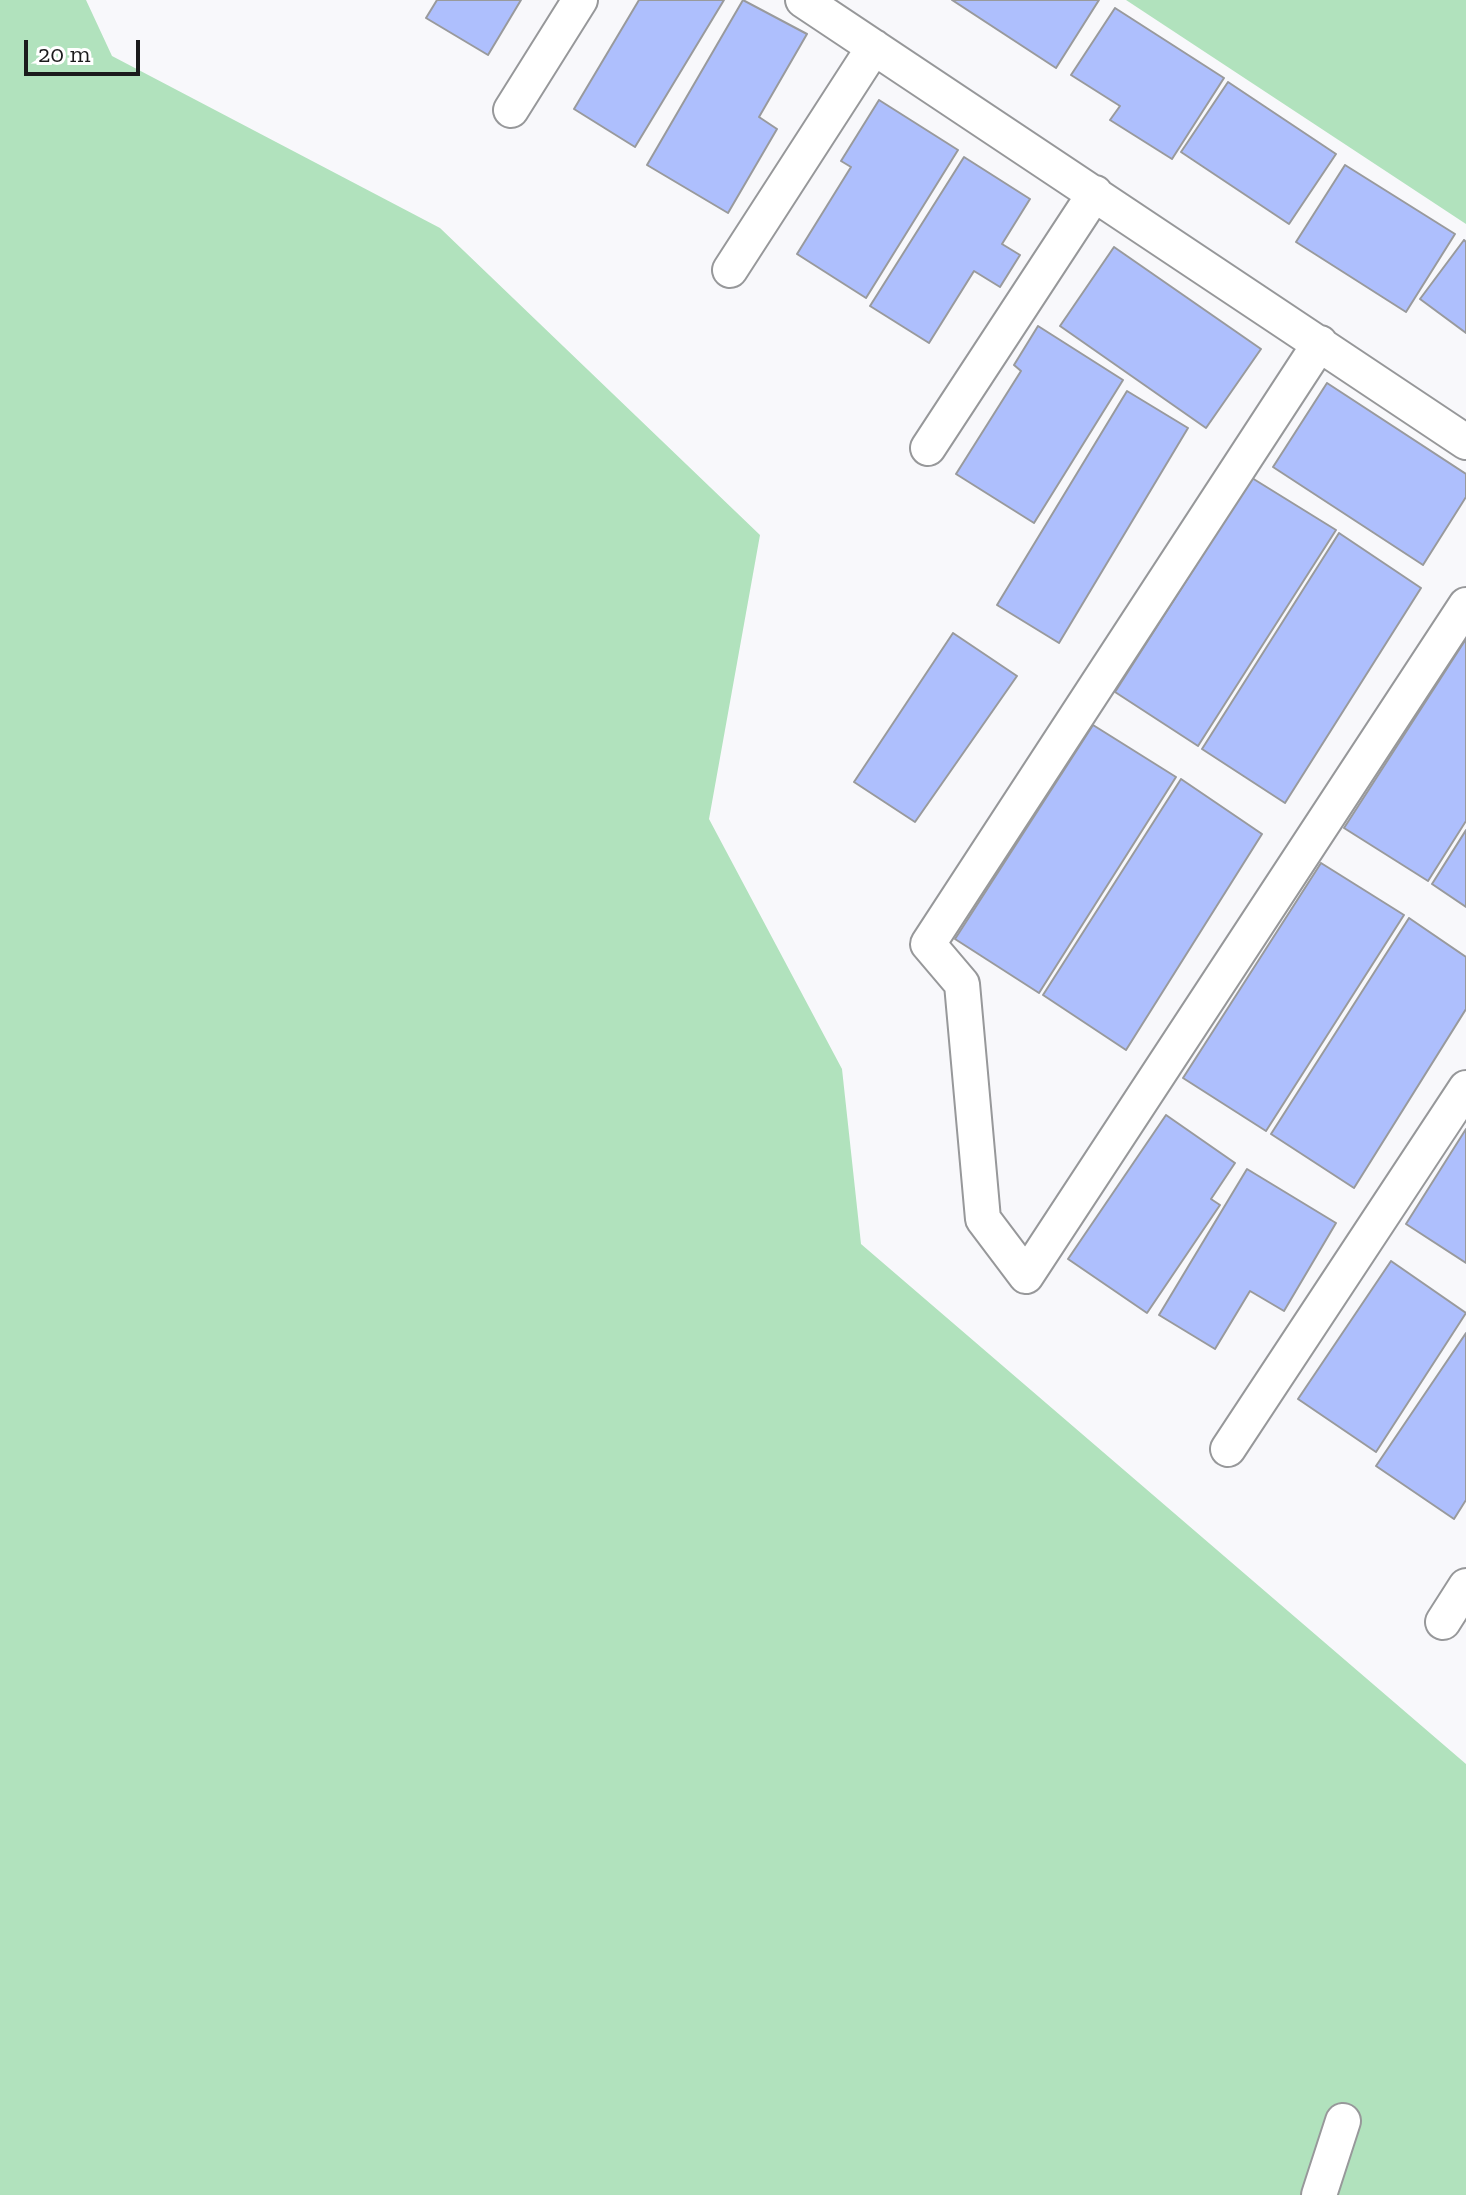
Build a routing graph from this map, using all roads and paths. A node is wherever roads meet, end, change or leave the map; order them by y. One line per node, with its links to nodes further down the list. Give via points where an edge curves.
1 (580, 0): 4 (street)
2 (803, 0): 3 (street)
3 (874, 47): 5 (street); 6 (street)
4 (511, 110)
5 (1095, 193): 7 (street); 9 (street)
6 (730, 270)
7 (1320, 343): 8 (street); 10 (street, via 928,944 962,984 983,1219 1026,1276)
8 (1466, 442)
9 (928, 448)
10 (1466, 605)
11 (1466, 1088): 12 (street)
12 (1228, 1449)
13 (1466, 1586): 14 (street)
14 (1443, 1622)
15 (1343, 2121): 16 (street)
16 (1319, 2195)

